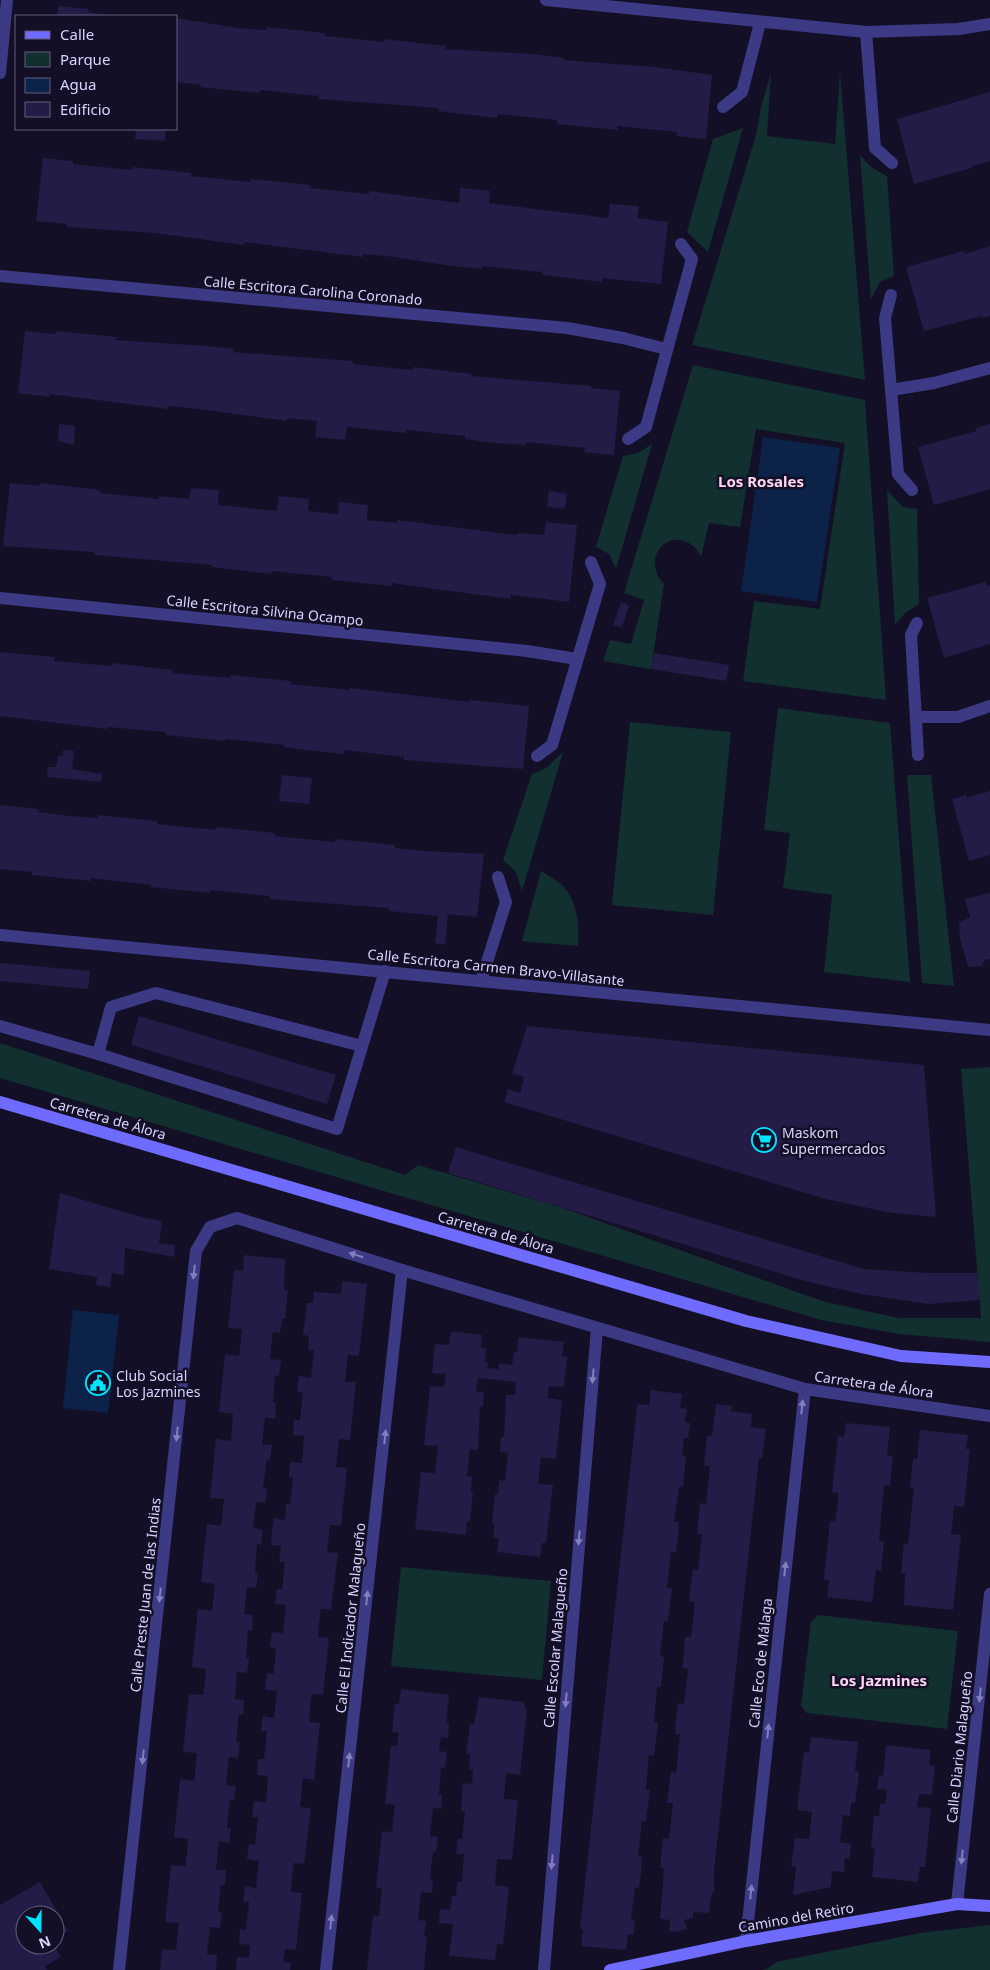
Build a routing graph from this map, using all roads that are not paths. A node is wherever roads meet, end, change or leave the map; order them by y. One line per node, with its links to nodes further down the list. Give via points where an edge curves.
1 (7, 0): 6 (street)
2 (546, 0): 3 (street)
3 (760, 23): 5 (street); 7 (street, via 742,92)
4 (990, 24): 5 (street, via 959,29)
5 (866, 32): 8 (street, via 875,148)
6 (0, 73)
7 (723, 107)
8 (892, 163)
9 (681, 244): 12 (street, via 692,259)
10 (0, 276): 12 (street, Calle Escritora Carolina Coronado, via 567,328)
11 (891, 295): 14 (street, via 885,318)
12 (666, 349): 15 (street, via 646,427)
13 (990, 368): 14 (street)
14 (891, 390): 16 (street, via 898,474)
15 (628, 439)
16 (912, 490)
17 (591, 562): 20 (street, via 600,584)
18 (0, 598): 20 (street, Calle Escritora Silvina Ocampo)
19 (917, 623): 22 (street, via 910,635)
20 (577, 658): 24 (street, via 552,745)
21 (990, 706): 22 (street, via 958,717)
22 (917, 716): 23 (street)
23 (918, 755)
24 (537, 756)
25 (498, 877): 28 (street, via 506,902)
26 (0, 934): 27 (street, Calle Escritora Carmen Bravo-Villasante)
27 (385, 972): 28 (street, Calle Escritora Carmen Bravo-Villasante); 31 (street)
28 (481, 981): 30 (street, Calle Escritora Carmen Bravo-Villasante)
29 (0, 1026): 32 (street)
30 (990, 1030)
31 (362, 1046): 32 (street, via 156,993 111,1007); 32 (street, via 337,1129)
32 (98, 1054)
33 (0, 1102): 37 (main road, Carretera de Álora, via 746,1321 901,1356)
34 (210, 1228): 35 (street, Carretera de Álora, one-way to 34, via 237,1218); 44 (street, Calle Preste Juan de las Indias, one-way to 44, via 196,1251)
35 (402, 1270): 36 (street, Carretera de Álora); 45 (street, Calle El Indicador Malagueño, one-way to 35)
36 (597, 1328): 38 (street, Carretera de Álora); 46 (street, Calle Escolar Malagueño, one-way to 46)
37 (990, 1362)
38 (804, 1389): 39 (street, Carretera de Álora); 43 (street, Calle Eco de Málaga, one-way to 38)
39 (990, 1416)
40 (990, 1594): 41 (street, Calle Diario Malagueño, one-way to 41)
41 (957, 1904): 42 (main road, Camino del Retiro); 43 (main road, Camino del Retiro)
42 (990, 1906)
43 (746, 1941): 47 (main road, Camino del Retiro)
44 (119, 1970)
45 (326, 1970)
46 (544, 1970)
47 (610, 1970)

